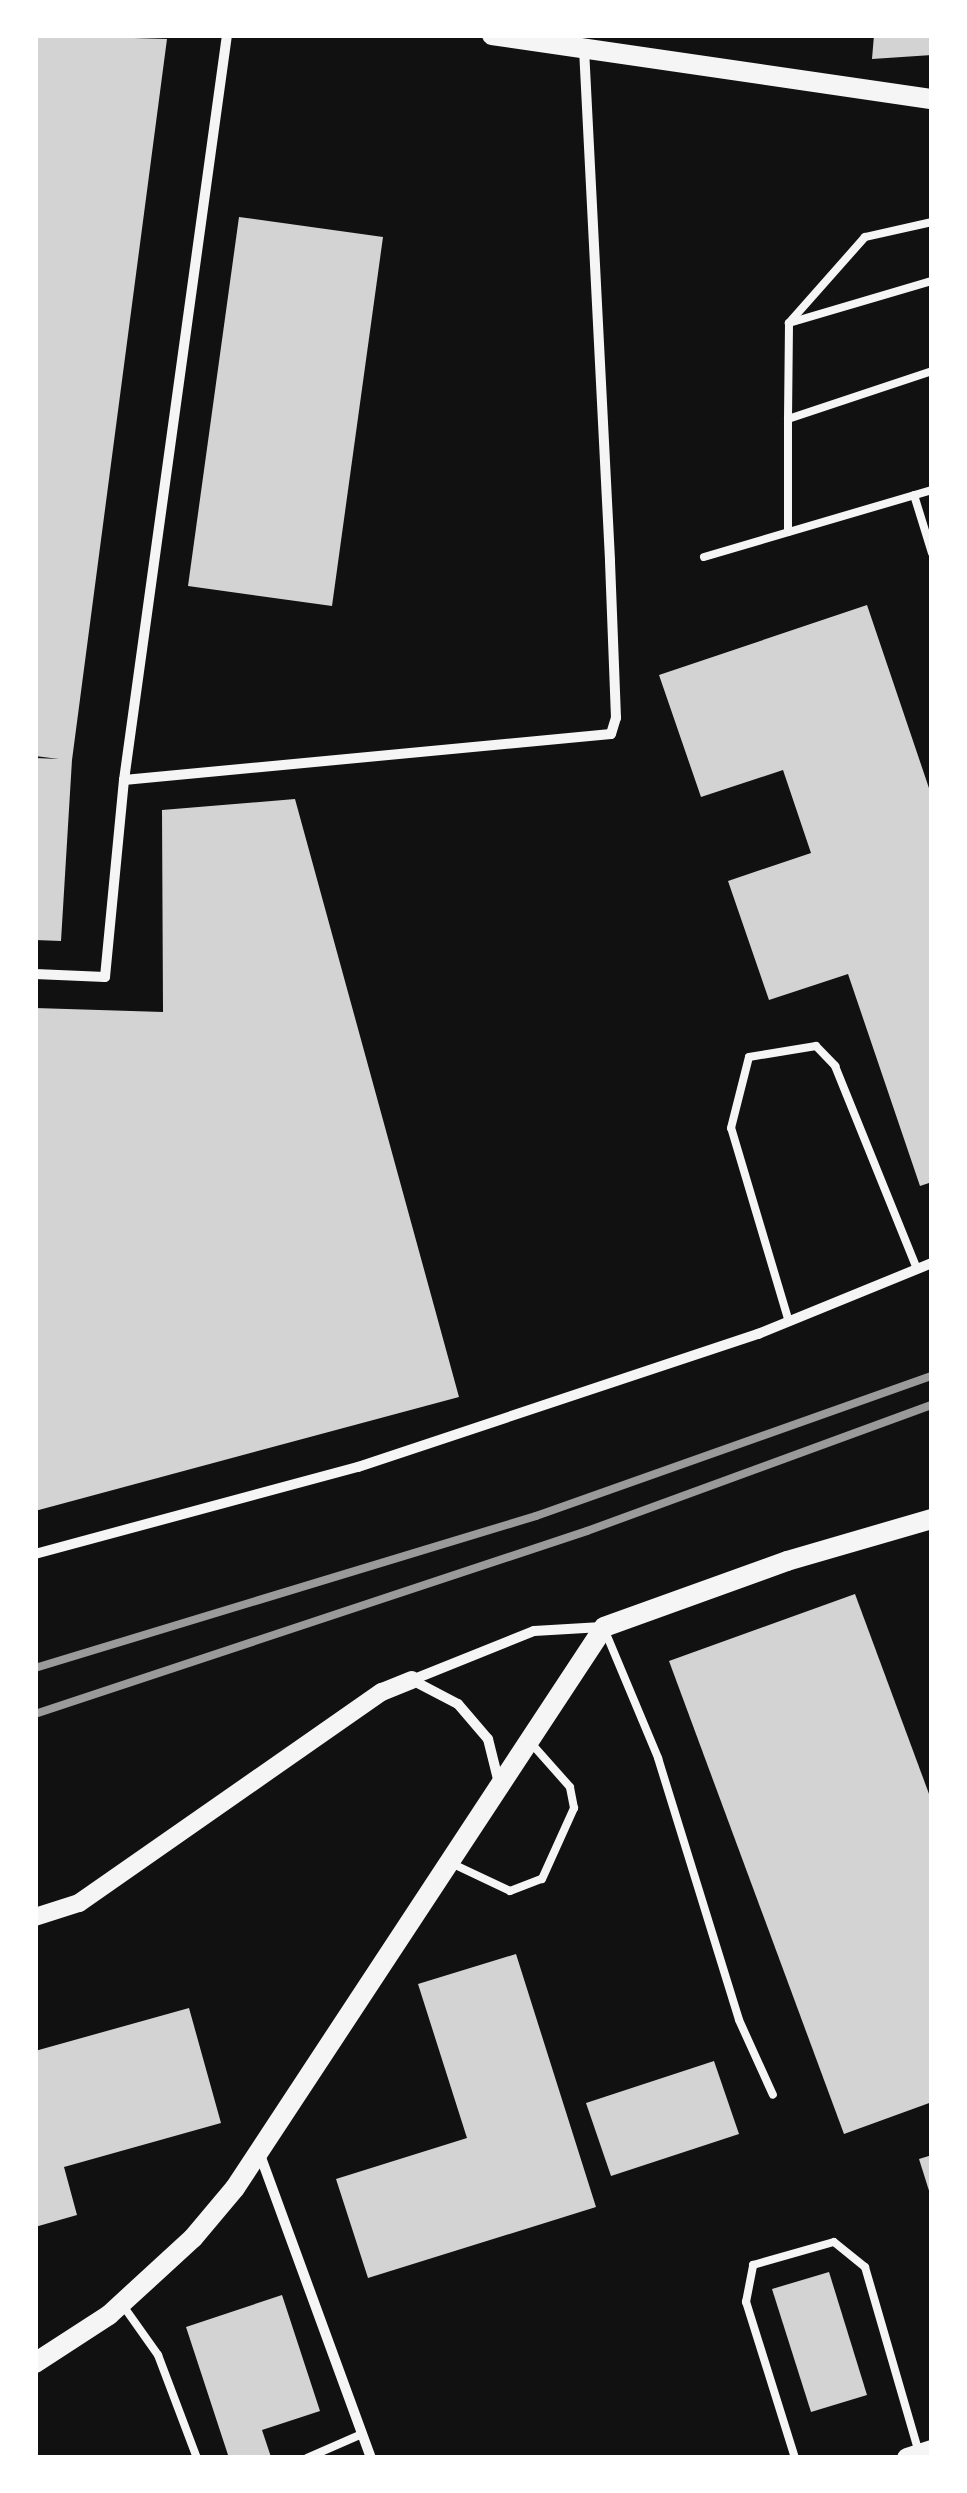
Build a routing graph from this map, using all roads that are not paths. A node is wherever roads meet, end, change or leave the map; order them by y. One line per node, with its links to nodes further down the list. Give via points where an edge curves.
1 (227, 35): 15 (street)
2 (492, 35): 3 (main road)
3 (584, 48): 4 (main road); 15 (street, via 610,560 616,718 611,734)
4 (932, 99)
5 (932, 222): 7 (lane, via 865,237)
6 (932, 280): 7 (lane)
7 (789, 323): 9 (lane)
8 (932, 372): 9 (lane)
9 (788, 419): 12 (lane)
10 (932, 490): 11 (lane)
11 (914, 496): 12 (lane); 13 (lane)
12 (788, 532): 14 (lane)
13 (932, 553)
14 (704, 556)
15 (124, 780): 16 (street, via 105,977)
16 (35, 974)
17 (932, 1263): 18 (street)
18 (917, 1269): 19 (street); 19 (lane, via 835,1066 816,1046 749,1057 731,1128)
19 (789, 1322): 21 (street, via 358,1467)
20 (932, 1519): 22 (main road, via 787,1561)
21 (35, 1554)
22 (604, 1627): 23 (street, via 534,1631); 24 (main road); 28 (lane, via 658,1758 739,2020)
23 (412, 1680): 25 (street, via 458,1704 488,1739); 27 (street, via 382,1692 79,1903)
24 (528, 1739): 25 (main road); 26 (lane, via 570,1787 574,1808 542,1879 510,1890)
25 (499, 1783): 26 (main road)
26 (448, 1862): 29 (main road)
27 (35, 1917)
28 (773, 2096)
29 (258, 2152): 30 (main road, via 193,2238); 32 (street)
30 (122, 2303): 31 (main road); 34 (lane, via 158,2356)
31 (35, 2363)
32 (362, 2434): 35 (lane); 36 (street)
33 (919, 2454): 37 (lane, via 865,2267 834,2242 754,2265 746,2302)
34 (197, 2458)
35 (307, 2458)
36 (371, 2458)
37 (796, 2458)

